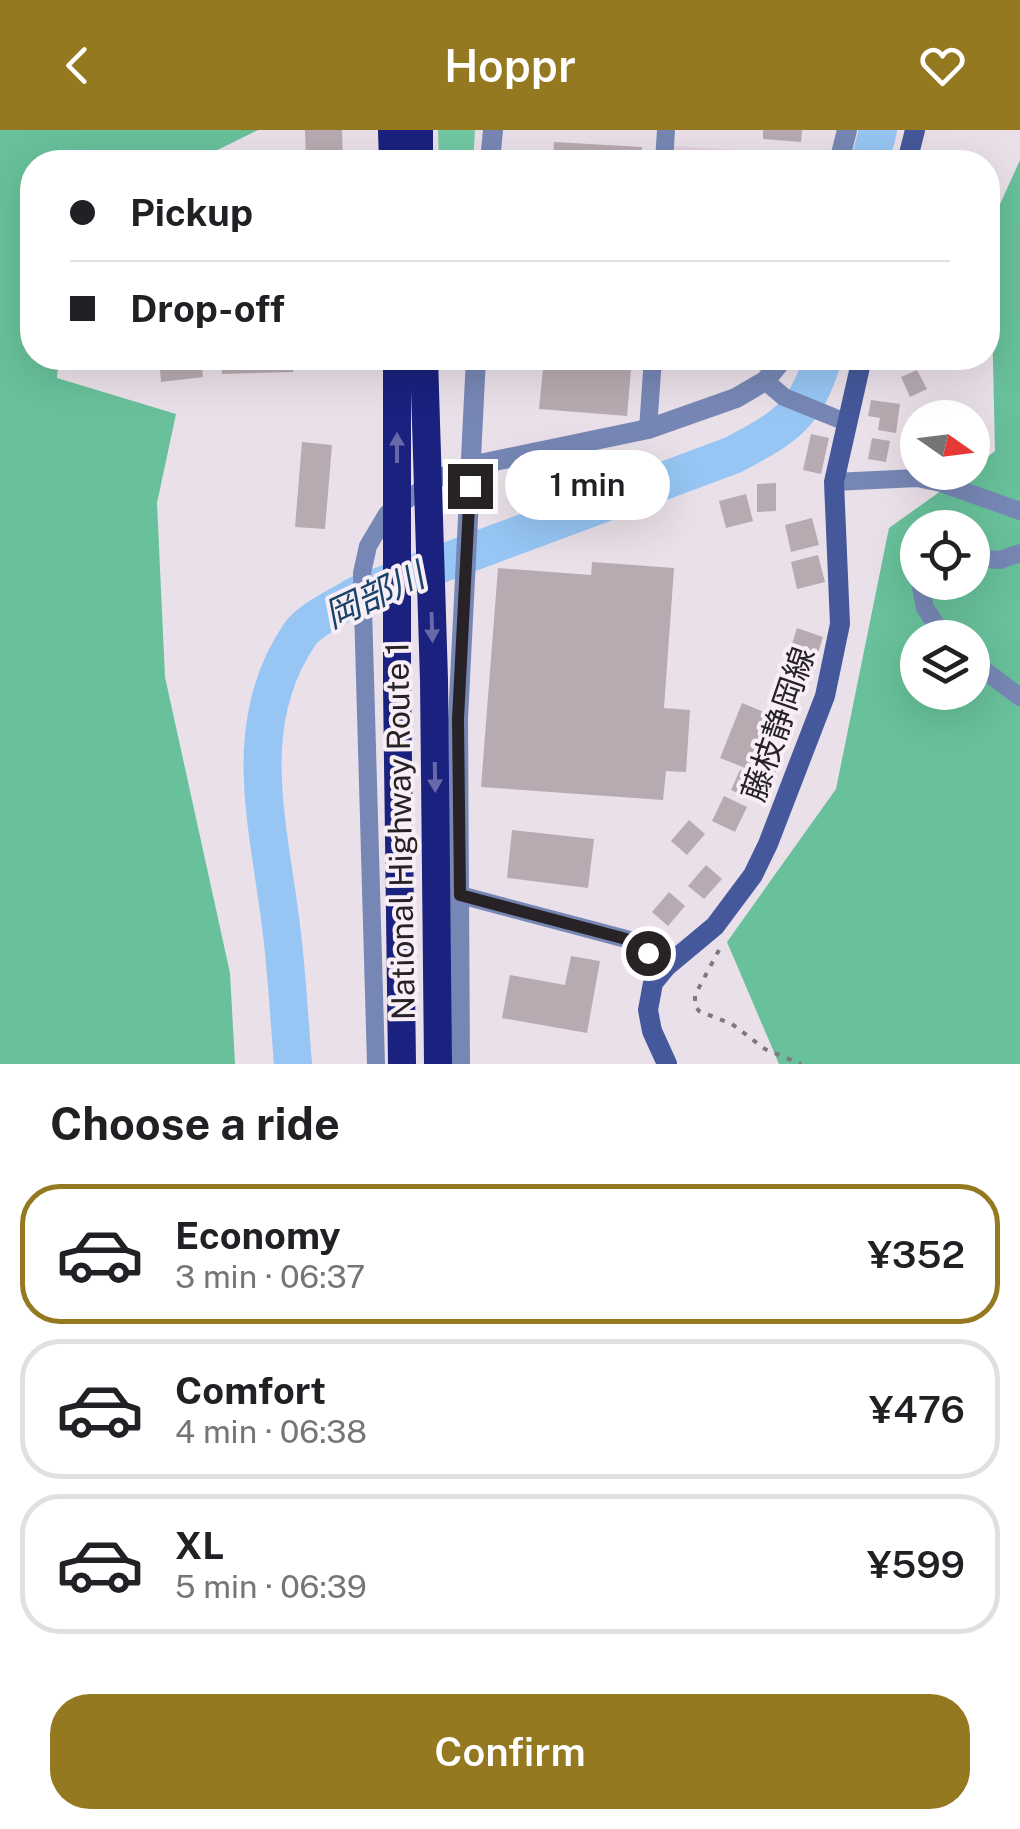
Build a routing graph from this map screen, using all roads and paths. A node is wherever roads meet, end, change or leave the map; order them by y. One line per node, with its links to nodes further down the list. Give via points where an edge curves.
1 (401, 370): 8 (highway, National Highway Route 1)
2 (419, 370): 8 (highway, National Highway Route 1)
3 (475, 370): 11 (street)
4 (651, 370): 10 (street)
5 (774, 370): 7 (street)
6 (857, 370): 9 (main road, 藤枝静岡線)
7 (765, 382): 9 (street); 10 (street)
8 (411, 392): 22 (highway, National Highway Route 1, one-way to 8, via 397,686); 23 (highway, National Highway Route 1, one-way to 23, via 434,680)
9 (838, 419): 12 (main road, 藤枝静岡線)
10 (648, 429): 11 (street)
11 (470, 466): 18 (street, via 458,719); 21 (street, via 436,479 386,514 362,573)
12 (834, 482): 13 (street, via 917,478); 19 (main road, 藤枝静岡線, via 840,624 825,696 761,860)
13 (1020, 511)
14 (1020, 553): 15 (street)
15 (990, 559)
16 (990, 675): 17 (street)
17 (1020, 697)
18 (460, 895): 20 (street, via 630,940); 24 (street)
19 (715, 926): 20 (main road, 藤枝静岡線); 26 (path, via 718,954 694,1006)
20 (667, 966): 25 (main road, 藤枝静岡線, via 653,984 648,1010)
21 (376, 1064)
22 (402, 1064)
23 (438, 1064)
24 (460, 1064)
25 (667, 1064)
26 (801, 1064)

